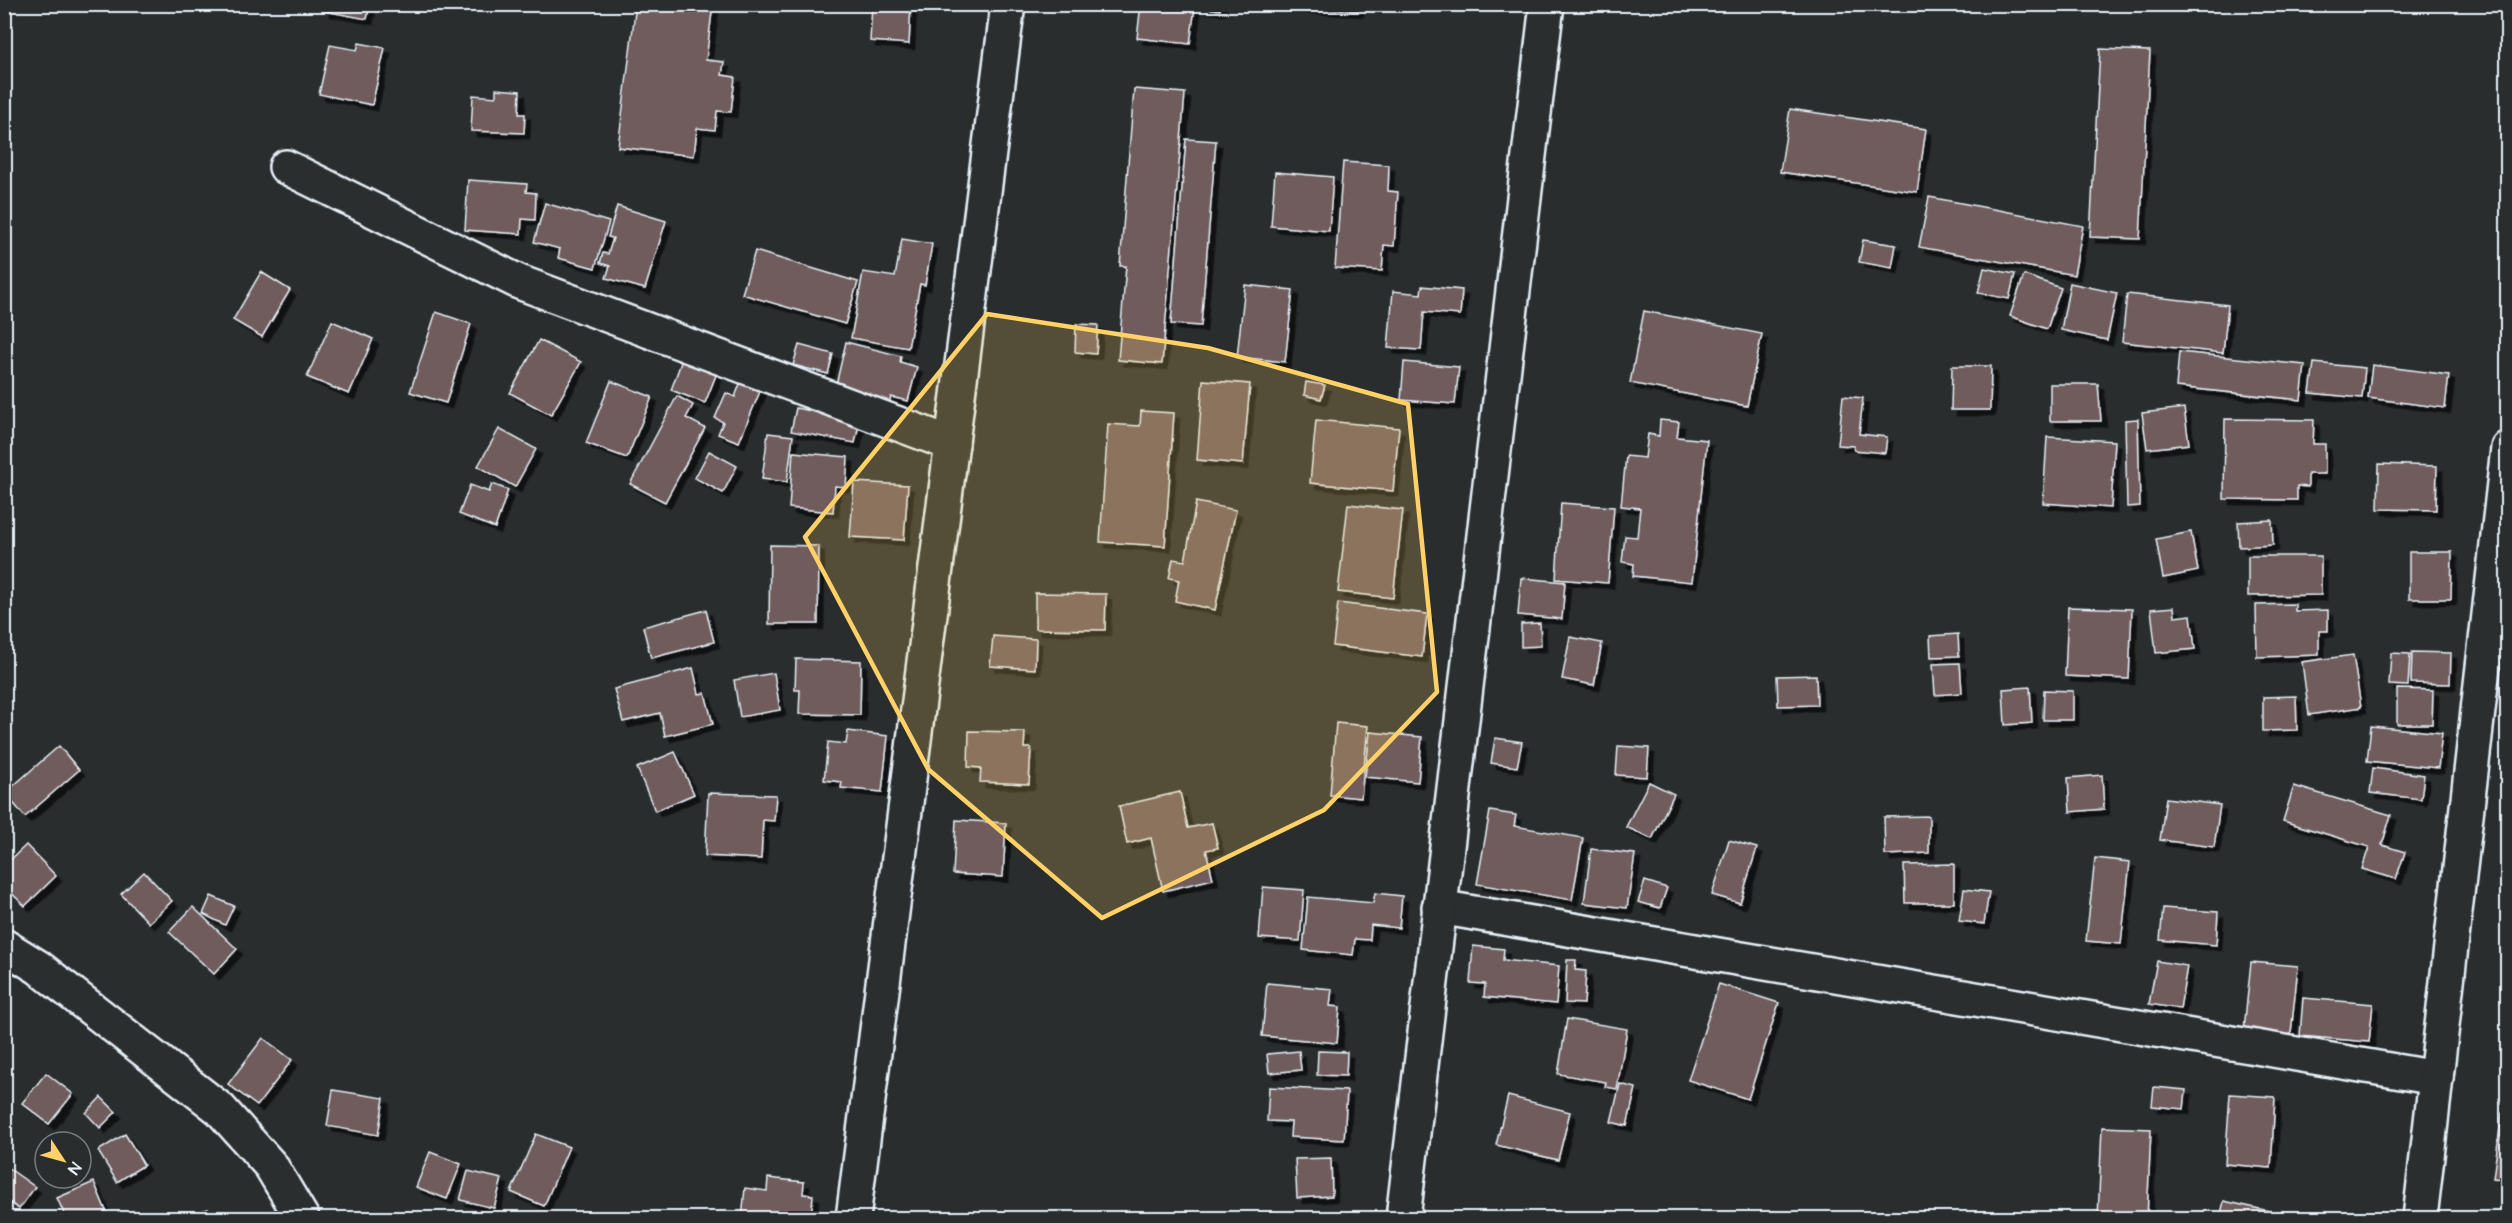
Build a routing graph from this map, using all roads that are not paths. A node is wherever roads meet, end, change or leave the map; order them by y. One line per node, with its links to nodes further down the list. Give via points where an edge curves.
1 (1008, 4): 4 (main road)
2 (1547, 4): 6 (main road)
3 (286, 167): 4 (main road, via 519,282)
4 (952, 444): 10 (main road)
5 (2508, 448): 8 (main road)
6 (1439, 907): 8 (main road); 11 (main road)
7 (4, 946): 9 (main road, via 38,967 220,1109 271,1166)
8 (2436, 1078): 12 (main road)
9 (302, 1218)
10 (853, 1218)
11 (1403, 1218)
12 (2420, 1218)

